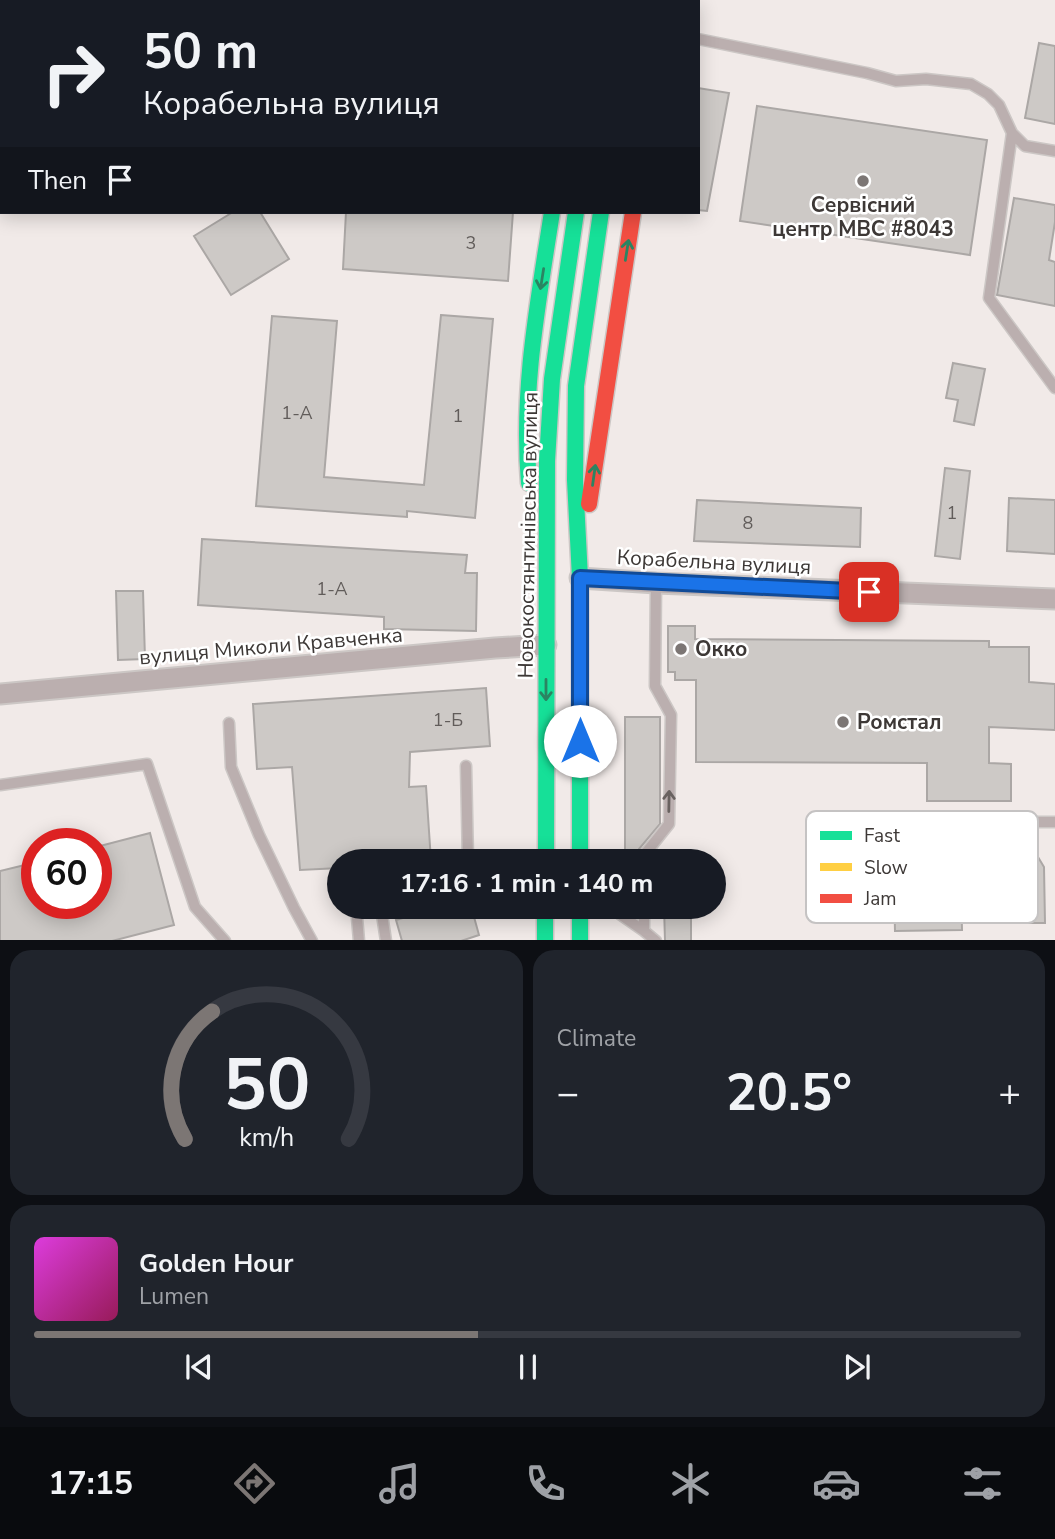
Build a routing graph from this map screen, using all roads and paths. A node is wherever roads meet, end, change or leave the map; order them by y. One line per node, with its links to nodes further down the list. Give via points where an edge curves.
1 (700, 39): 2 (lane, via 896,81 971,84 999,105)
2 (1012, 133): 3 (lane, via 1030,148); 8 (lane, via 989,298)
3 (1055, 151)
4 (552, 214): 10 (main road, one-way to 10, via 530,364 527,432 534,519)
5 (576, 214): 10 (main road, Новокостянтинівська вулиця, via 552,379)
6 (601, 214): 9 (main road, via 576,386)
7 (633, 214): 9 (main road, one-way to 7, via 592,490)
8 (1055, 388)
9 (579, 542): 11 (main road)
10 (545, 549): 14 (main road, Новокостянтинівська вулиця)
11 (580, 578): 12 (street, Корабельна вулиця); 21 (main road)
12 (656, 583): 13 (street, Корабельна вулиця); 22 (lane, one-way to 12, via 669,824 671,715 655,686)
13 (1055, 599)
14 (545, 645): 15 (street, вулиця Миколи Кравченка); 20 (main road, Новокостянтинівська вулиця, one-way to 20)
15 (0, 694)
16 (229, 723): 31 (lane, via 231,767)
17 (466, 766): 19 (lane)
18 (0, 785): 30 (lane, via 147,764 195,907)
19 (468, 849)
20 (545, 849)
21 (580, 849)
22 (649, 849)
23 (357, 919): 32 (lane)
24 (383, 919): 33 (lane)
25 (545, 919): 34 (main road)
26 (580, 919): 35 (main road)
27 (627, 919): 29 (lane)
28 (644, 919): 29 (lane)
29 (644, 931): 36 (lane)
30 (225, 940)
31 (312, 940)
32 (359, 940)
33 (386, 940)
34 (545, 940)
35 (580, 940)
36 (656, 940)

